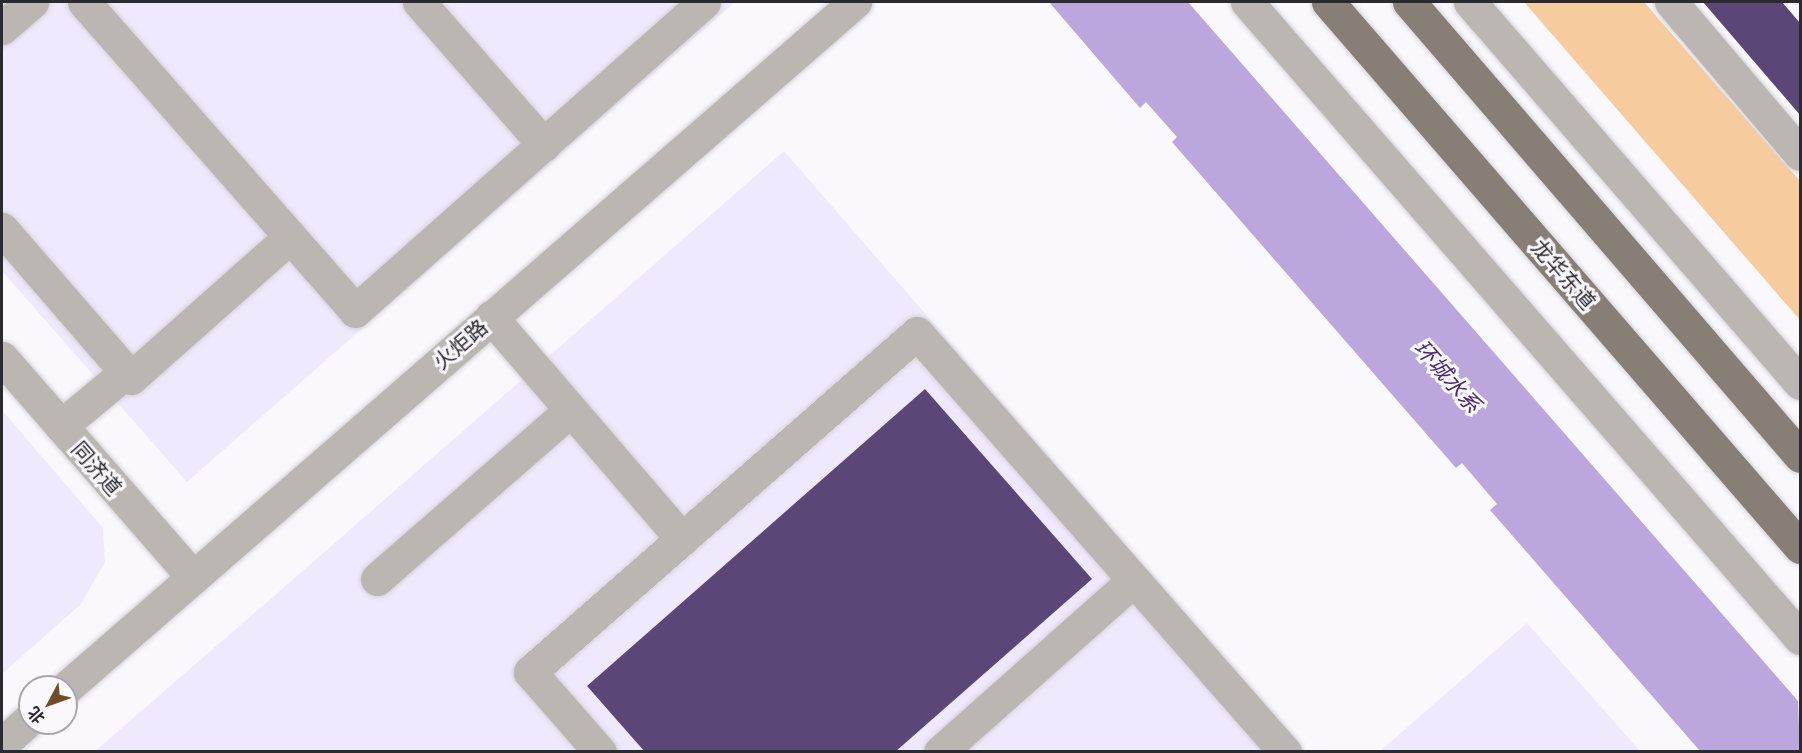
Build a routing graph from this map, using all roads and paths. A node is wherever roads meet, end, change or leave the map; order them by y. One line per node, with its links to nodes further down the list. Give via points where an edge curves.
1 (32, 2): 11 (street)
2 (84, 2): 15 (street)
3 (419, 2): 12 (street)
4 (704, 2): 12 (street)
5 (855, 2): 16 (street, 火炬路)
6 (1247, 2): 28 (street)
7 (1328, 2): 24 (main road, 龙华东道)
8 (1409, 2): 22 (main road)
9 (1470, 2): 19 (street)
10 (1671, 2): 13 (street)
11 (2, 28)
12 (544, 145): 15 (street, via 355,311)
13 (1800, 154)
14 (2, 228): 18 (street)
15 (290, 237): 18 (street, via 131,378)
16 (491, 317): 20 (street); 25 (street, 火炬路)
17 (2, 358): 21 (street, 同济道)
18 (126, 372): 21 (street)
19 (1800, 383)
20 (571, 410): 23 (street); 26 (street)
21 (61, 426): 25 (street, 同济道)
22 (1800, 456)
23 (682, 539): 27 (street, via 917,333); 32 (street, via 530,672)
24 (1800, 547)
25 (193, 578): 29 (street, 火炬路)
26 (378, 579)
27 (1134, 580): 33 (street); 34 (street)
28 (1800, 638)
29 (78, 678)
30 (18, 730): 31 (street)
31 (2, 744)
32 (600, 752)
33 (940, 752)
34 (1285, 752)

